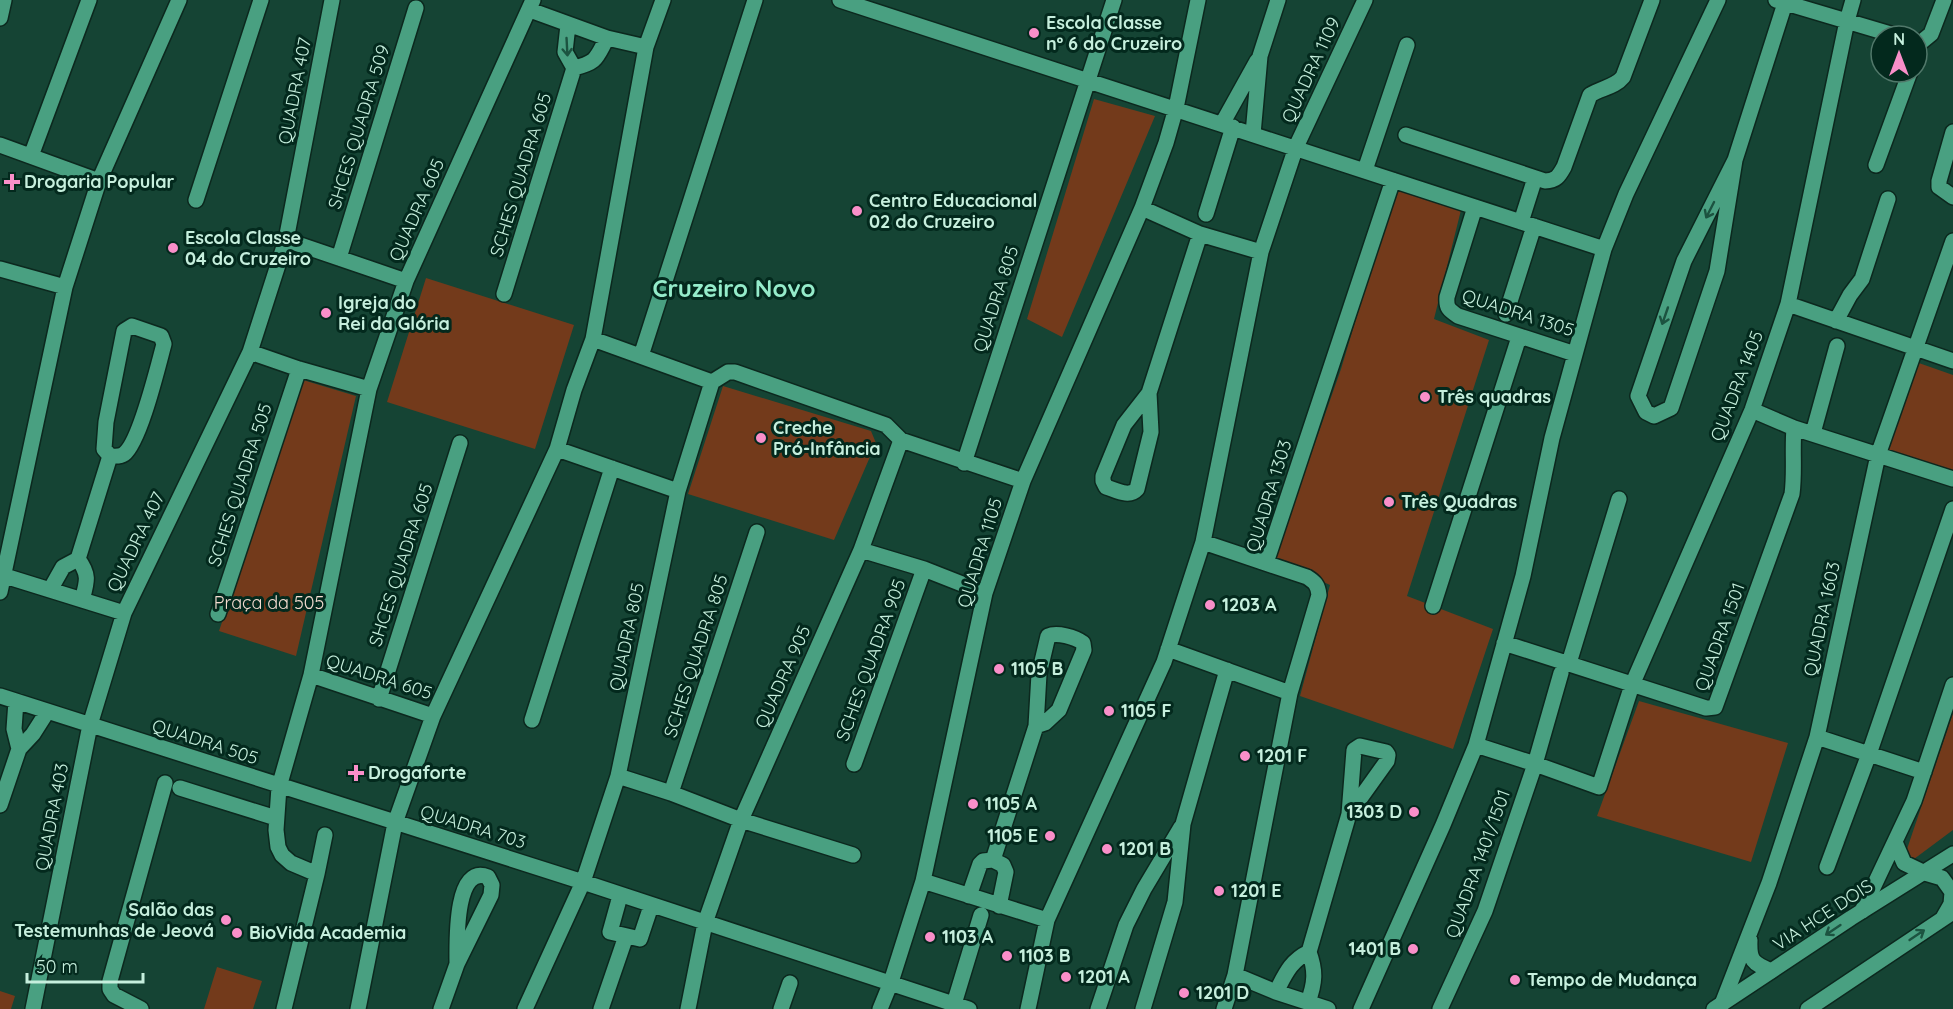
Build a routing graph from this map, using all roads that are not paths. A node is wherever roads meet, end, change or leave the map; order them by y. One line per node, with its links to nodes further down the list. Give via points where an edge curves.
1 (4, 0): 20 (street)
2 (89, 0): 39 (street)
3 (179, 0): 45 (street)
4 (261, 0): 48 (street)
5 (332, 0): 54 (street, QUADRA 407)
6 (663, 0): 27 (street)
7 (755, 0): 72 (street)
8 (840, 0): 30 (street)
9 (1114, 0): 30 (street, QUADRA 805)
10 (1198, 0): 32 (street)
11 (1278, 0): 28 (street, QUADRA 1109)
12 (1365, 0): 38 (street, QUADRA 1109)
13 (1652, 0): 43 (street, via 1623,77 1590,95 1558,177 1545,181)
14 (1718, 0): 56 (street)
15 (1853, 0): 21 (street, QUADRA 1405)
16 (1944, 0): 24 (street)
17 (1782, 1): 21 (street); 40 (street)
18 (532, 5): 22 (street, QUADRA 605); 60 (street, QUADRA 605)
19 (416, 8): 58 (street, SHCES QUADRA 509)
20 (0, 18)
21 (1847, 21): 23 (street); 63 (street, QUADRA 1405)
22 (568, 25): 25 (street, QUADRA 605); 29 (street, one-way to 29, via 565,52)
23 (1869, 28)
24 (1929, 35)
25 (607, 38): 27 (street, QUADRA 605); 29 (street, via 590,64)
26 (1407, 45): 42 (street)
27 (646, 47): 67 (street, QUADRA 605)
28 (1260, 56): 33 (street, QUADRA 1109); 35 (street, QUADRA 1109)
29 (574, 68): 62 (street, SCHES QUADRA 605)
30 (1087, 80): 32 (street); 86 (street, QUADRA 805)
31 (1906, 84): 41 (street)
32 (1176, 108): 33 (street, QUADRA 1109); 50 (street, QUADRA 1105)
33 (1227, 125): 35 (street, QUADRA 1109); 51 (street)
34 (1953, 132): 46 (street, via 1939,181 1940,188)
35 (1253, 134): 38 (street, QUADRA 1109)
36 (1406, 135): 43 (street)
37 (0, 145): 39 (street)
38 (1296, 147): 42 (street); 57 (street)
39 (31, 156): 45 (street)
40 (1736, 160): 40 (street, one-way to 40, via 1684,261 1638,396 1646,412 1654,416 1671,408 1717,271)
41 (1876, 165)
42 (1365, 170): 44 (street)
43 (1534, 177): 52 (street, QUADRA 1305)
44 (1393, 180): 49 (street); 97 (street, QUADRA 1303)
45 (99, 181): 61 (street)
46 (1953, 197)
47 (1888, 199): 65 (street, via 1862,279)
48 (196, 200)
49 (1475, 207): 52 (street); 66 (street, QUADRA 1305, via 1446,306 1458,316)
50 (1142, 208): 53 (street); 89 (street, QUADRA 1105)
51 (1206, 214)
52 (1527, 224): 56 (street); 64 (street, QUADRA 1305)
53 (1200, 234): 57 (street); 77 (street)
54 (286, 240): 58 (street); 70 (street, QUADRA 407)
55 (1953, 241): 69 (street, QUADRA 1603)
56 (1604, 249): 71 (street, QUADRA 1305)
57 (1261, 252): 94 (street)
58 (339, 258): 60 (street)
59 (0, 269): 61 (street)
60 (406, 281): 76 (street, QUADRA 605)
61 (64, 287): 99 (street)
62 (504, 294)
63 (1788, 304): 65 (street); 78 (street, QUADRA 1405)
64 (1506, 314)
65 (1836, 321): 69 (street)
66 (1519, 337): 71 (street, QUADRA 1305); 104 (street)
67 (593, 339): 72 (street); 83 (street, QUADRA 605)
68 (1837, 346): 80 (street)
69 (1914, 347): 73 (street); 84 (street, QUADRA 1603)
70 (249, 351): 74 (street); 105 (street, QUADRA 407)
71 (1575, 354): 107 (street)
72 (641, 356): 75 (street)
73 (1953, 361)
74 (299, 369): 76 (street); 106 (street, SCHES QUADRA 505)
75 (712, 382): 81 (street, via 735,372 886,425); 90 (street, QUADRA 805)
76 (369, 389): 111 (street, QUADRA 605)
77 (1149, 393): 77 (street, via 1124,425 1103,476 1106,487 1128,494 1137,489 1151,432)
78 (1752, 410): 79 (street); 112 (street, QUADRA 1405)
79 (1794, 428): 80 (street); 112 (street, QUADRA 1501, via 1792,494 1717,704 1706,708)
80 (1813, 433): 84 (street)
81 (901, 440): 86 (street); 95 (street, QUADRA 905)
82 (460, 443): 116 (street, SHCES QUADRA 605)
83 (557, 449): 87 (street); 119 (street, QUADRA 605)
84 (1878, 455): 88 (street); 123 (street, QUADRA 1603)
85 (110, 456): 85 (street, via 127,452 138,430 164,344 161,336 132,326 124,331 106,423 104,449); 96 (street)
86 (964, 463): 89 (street)
87 (612, 468): 90 (street); 120 (street)
88 (1953, 478)
89 (1023, 481): 102 (street, QUADRA 1105)
90 (678, 491): 130 (street, QUADRA 805)
91 (1619, 499): 109 (street)
92 (1953, 509): 126 (street)
93 (757, 532): 134 (street, SCHES QUADRA 805)
94 (1203, 542): 97 (street); 108 (street)
95 (861, 550): 98 (street); 138 (street, QUADRA 905)
96 (78, 559): 100 (street, via 63,567); 103 (street, via 87,578)
97 (1266, 563): 114 (street, QUADRA 1303, via 1307,577 1318,588)
98 (924, 569): 102 (street); 127 (street, SCHES QUADRA 905)
99 (5, 576): 100 (street, QUADRA 407); 101 (street)
100 (50, 590): 103 (street, QUADRA 407)
101 (0, 592)
102 (985, 593): 149 (street, QUADRA 1105)
103 (82, 600): 105 (street, QUADRA 407)
104 (1433, 606)
105 (124, 613): 121 (street, QUADRA 403)
106 (218, 614)
107 (1504, 643): 109 (street); 124 (street)
108 (1168, 649): 110 (street); 158 (street)
109 (1565, 668): 112 (street); 128 (street, QUADRA 1401/1501)
110 (1227, 670): 114 (street); 140 (street)
111 (311, 675): 116 (street, QUADRA 605); 132 (street)
112 (1632, 685): 128 (street, via 1599,786)
113 (1953, 685): 129 (street)
114 (1290, 693): 165 (street, QUADRA 1303)
115 (0, 696): 117 (street)
116 (379, 699): 119 (street, QUADRA 605)
117 (16, 701): 118 (street); 125 (street, via 14,729)
118 (47, 712): 121 (street); 125 (street)
119 (432, 716): 139 (street)
120 (532, 720)
121 (90, 725): 132 (street, QUADRA 505); 174 (street, QUADRA 403)
122 (1036, 726): 122 (street, via 1059,710 1084,650 1077,639 1048,636 1039,674); 145 (street)
123 (1816, 737): 126 (street); 160 (street)
124 (1476, 745): 128 (street); 190 (street)
125 (19, 749): 135 (street)
126 (1869, 754): 129 (street); 146 (street)
127 (854, 764)
128 (1534, 764): 191 (street, QUADRA 1401/1501, via 1485,911)
129 (1924, 772): 142 (street)
130 (618, 776): 134 (street); 150 (street)
131 (165, 783): 175 (street, via 110,981 114,995)
132 (279, 787): 137 (street); 139 (street, QUADRA 505)
133 (180, 788): 137 (street)
134 (671, 793): 138 (street)
135 (0, 805)
136 (1349, 814): 162 (street)
137 (276, 818): 148 (street, via 282,855)
138 (741, 820): 144 (street); 159 (street, QUADRA 905)
139 (395, 823): 150 (street, QUADRA 703); 177 (street, QUADRA 703)
140 (1183, 824): 186 (street, via 1126,925); 187 (street, via 1175,902)
141 (325, 835): 148 (street)
142 (1895, 842): 147 (street, via 1904,863); 155 (street)
143 (1953, 854): 147 (street, VIA HCE DOIS)
144 (853, 855)
145 (993, 860): 152 (street, via 982,861); 154 (street, via 1004,865 1006,872)
146 (1827, 867)
147 (1925, 873): 155 (street, VIA HCE DOIS); 157 (street, via 1942,878 1952,892)
148 (317, 874): 176 (street)
149 (923, 881): 152 (street); 166 (street, QUADRA 1105)
150 (583, 882): 151 (street, QUADRA 703); 179 (street)
151 (620, 896): 153 (street, QUADRA 703); 161 (street, via 610,932)
152 (969, 896): 154 (street)
153 (651, 906): 159 (street, QUADRA 703); 161 (street, via 640,939)
154 (999, 906): 158 (street)
155 (1862, 911): 164 (street, VIA HCE DOIS, one-way to 164)
156 (981, 915): 171 (street)
157 (1948, 915): 192 (street, one-way to 157)
158 (1047, 920): 185 (street)
159 (705, 923): 166 (street); 181 (street, QUADRA 905)
160 (1750, 934): 164 (street, via 1751,958); 173 (street)
161 (626, 936): 180 (street)
162 (1309, 952): 168 (street, via 1291,965); 170 (street, via 1315,977)
163 (457, 964): 163 (street, via 491,895 492,885 481,874 468,881 463,893); 178 (street)
164 (1771, 971): 173 (street, VIA HCE DOIS)
165 (1235, 975): 168 (street); 188 (street, QUADRA 1303)
166 (891, 982): 169 (street); 183 (street)
167 (790, 983): 182 (street)
168 (1276, 992): 172 (street)
169 (929, 1002): 171 (street)
170 (1308, 1002): 172 (street); 189 (street)
171 (954, 1004): 184 (street)
172 (1290, 1004)
173 (1718, 1006)
174 (33, 1009)
175 (141, 1009)
176 (284, 1009)
177 (358, 1009)
178 (441, 1009)
179 (525, 1009)
180 (601, 1009)
181 (688, 1009)
182 (781, 1009)
183 (880, 1009)
184 (969, 1009)
185 (1028, 1009)
186 (1098, 1009)
187 (1143, 1009)
188 (1224, 1009)
189 (1328, 1009)
190 (1361, 1009)
191 (1440, 1009)
192 (1808, 1009)

